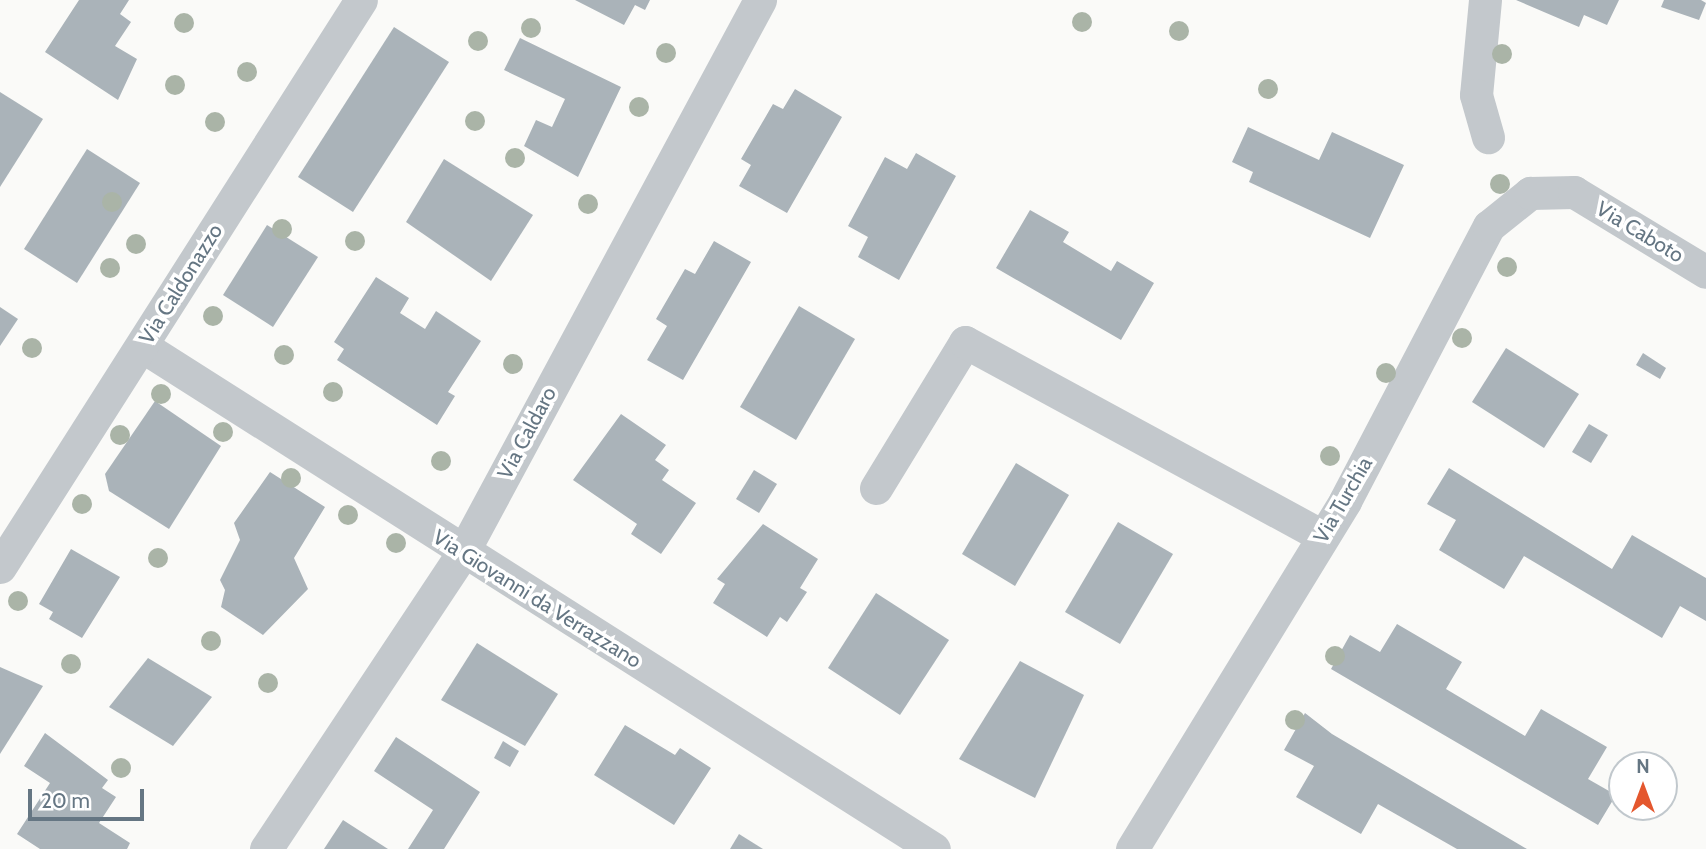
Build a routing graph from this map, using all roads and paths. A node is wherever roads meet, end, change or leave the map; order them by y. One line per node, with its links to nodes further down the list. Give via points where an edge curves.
1 (360, 0): 7 (street, Via Caldonazzo)
2 (760, 0): 10 (street, Via Caldaro)
3 (1485, 0): 4 (street, via 1476,95)
4 (1488, 137)
5 (1574, 192): 6 (street, Via Caboto); 9 (street, Via Turchia, via 1530,193 1489,226)
6 (1706, 272)
7 (142, 346): 10 (street, Via Giovanni da Verrazzano); 11 (street, Via Caldonazzo)
8 (876, 488): 9 (street, via 965,342)
9 (1323, 536): 14 (street, Via Turchia)
10 (463, 552): 12 (street, Via Caldaro); 13 (street, Via Giovanni da Verrazzano)
11 (0, 568)
12 (266, 849)
13 (934, 849)
14 (1132, 849)

